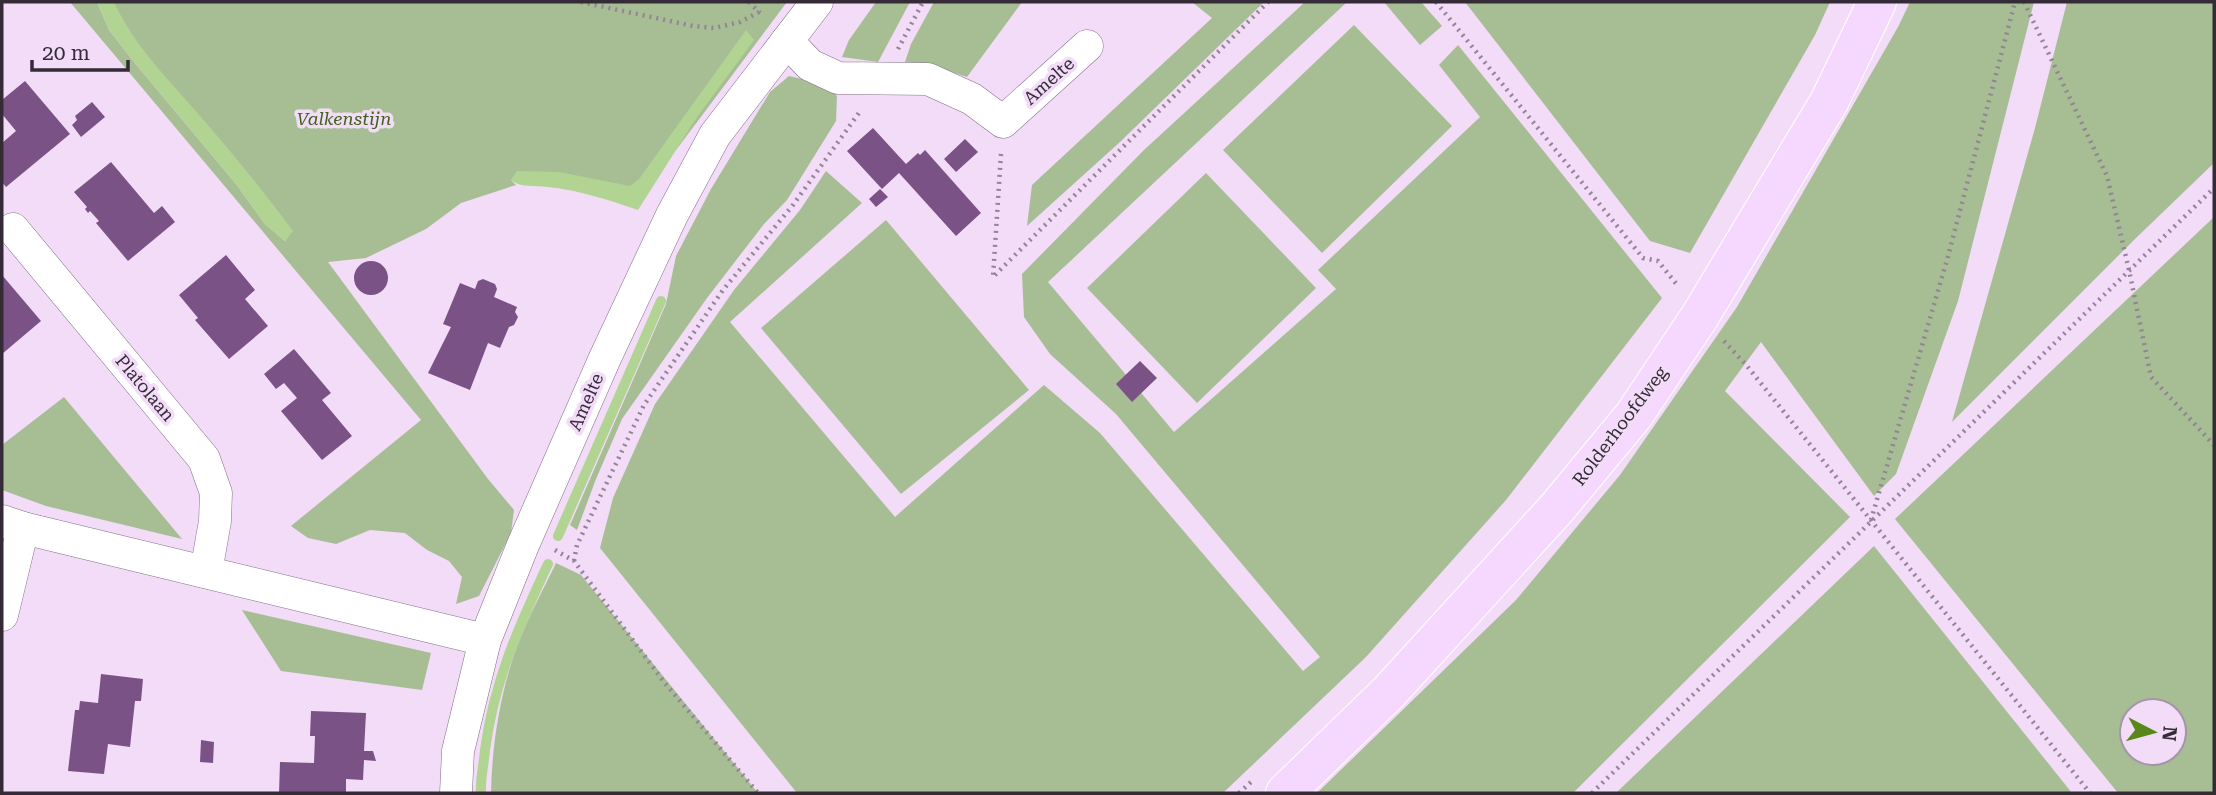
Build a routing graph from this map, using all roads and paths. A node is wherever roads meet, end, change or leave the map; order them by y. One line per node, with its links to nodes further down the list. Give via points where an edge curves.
1 (581, 2): 9 (path, via 714,28)
2 (817, 2): 10 (street, Amelte)
3 (923, 2): 12 (path)
4 (1268, 2): 13 (path, via 993,277)
5 (1436, 2): 17 (path, via 1643,258 1658,261 1679,288)
6 (1877, 2): 18 (main road, Rolderhoofdweg, via 1829,102)
7 (2015, 2): 20 (path, via 1947,260)
8 (2024, 2): 16 (path, via 2107,176)
9 (759, 12)
10 (788, 41): 12 (street, via 810,65 838,78); 22 (street, Amelte, via 715,135 672,215)
11 (1087, 46): 13 (street, Amelte)
12 (883, 78): 13 (street, via 928,79 972,99); 23 (path, via 793,205 723,290 644,405 577,544)
13 (1003, 122)
14 (2214, 188): 16 (path)
15 (13, 229): 24 (street, Platolaan, via 204,459 216,493)
16 (2129, 270): 19 (path, via 2151,377); 20 (path)
17 (1686, 276)
18 (1700, 316): 20 (path, via 1747,366); 27 (main road, Rolderhoofdweg, via 1634,415 1557,508 1389,692)
19 (2214, 444)
20 (1870, 521): 31 (path); 32 (path)
21 (12, 525): 24 (street); 25 (street)
22 (523, 545): 23 (path, via 548,548); 26 (street, Amelte)
23 (574, 561): 29 (path, via 664,682)
24 (206, 572): 26 (street)
25 (2, 615)
26 (485, 640): 28 (street, Amelte, via 458,751)
27 (1271, 784): 30 (path)
28 (456, 793)
29 (758, 793)
30 (1239, 793)
31 (1592, 793)
32 (2090, 793)

